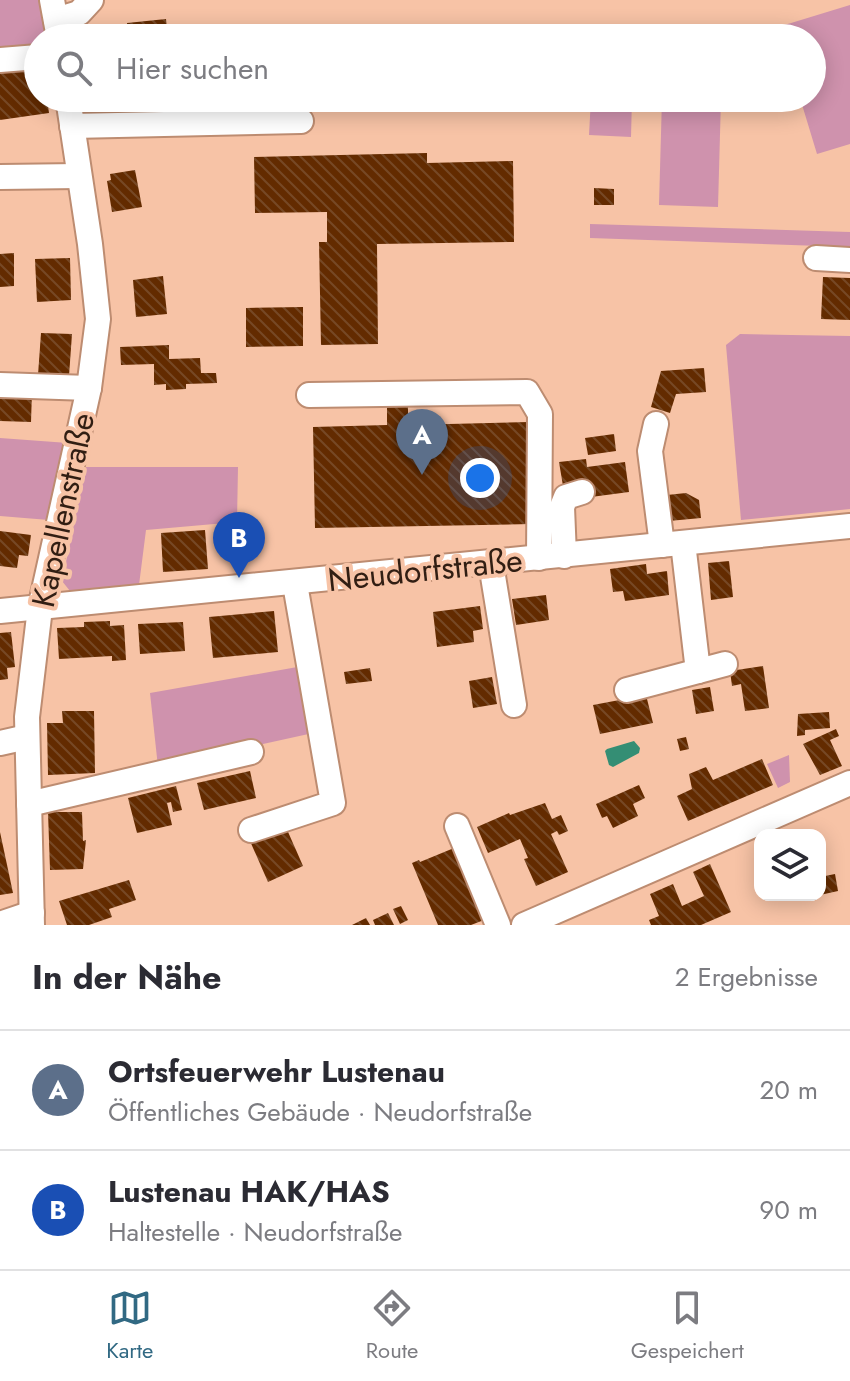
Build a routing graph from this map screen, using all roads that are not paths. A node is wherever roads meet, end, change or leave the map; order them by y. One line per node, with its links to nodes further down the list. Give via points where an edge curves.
1 (91, 0): 2 (street, via 79,13)
2 (55, 19)
3 (24, 58): 4 (street)
4 (0, 60)
5 (70, 112): 7 (street, Kapellenstraße)
6 (301, 121): 7 (street)
7 (72, 126): 8 (street, Kapellenstraße)
8 (79, 176): 9 (street); 13 (street, Kapellenstraße, via 98,319)
9 (0, 177)
10 (816, 258): 11 (street)
11 (850, 260)
12 (0, 385): 13 (street)
13 (89, 388): 23 (street, Kapellenstraße)
14 (309, 395): 20 (street, via 527,392 540,414)
15 (656, 424): 18 (street, via 650,451)
16 (582, 492): 19 (street, via 566,497 562,507)
17 (850, 526): 18 (street, Neudorfstraße)
18 (672, 544): 19 (street, Neudorfstraße); 26 (street)
19 (564, 556): 20 (street, Neudorfstraße)
20 (539, 558): 21 (street, Neudorfstraße)
21 (491, 564): 22 (street, Neudorfstraße); 28 (street)
22 (295, 584): 23 (street, Neudorfstraße); 35 (street, via 333,803)
23 (40, 608): 24 (street, Neudorfstraße); 29 (street, Kapellenstraße)
24 (0, 611)
25 (725, 664): 26 (street)
26 (698, 671): 27 (street)
27 (627, 690)
28 (514, 705)
29 (27, 737): 30 (street); 33 (street, Kapellenstraße)
30 (0, 743)
31 (251, 752): 33 (street)
32 (850, 783): 39 (street)
33 (29, 804): 36 (street, Kapellenstraße)
34 (457, 826): 38 (street)
35 (251, 830)
36 (32, 919): 37 (street)
37 (0, 924)
38 (498, 925)
39 (524, 925)

